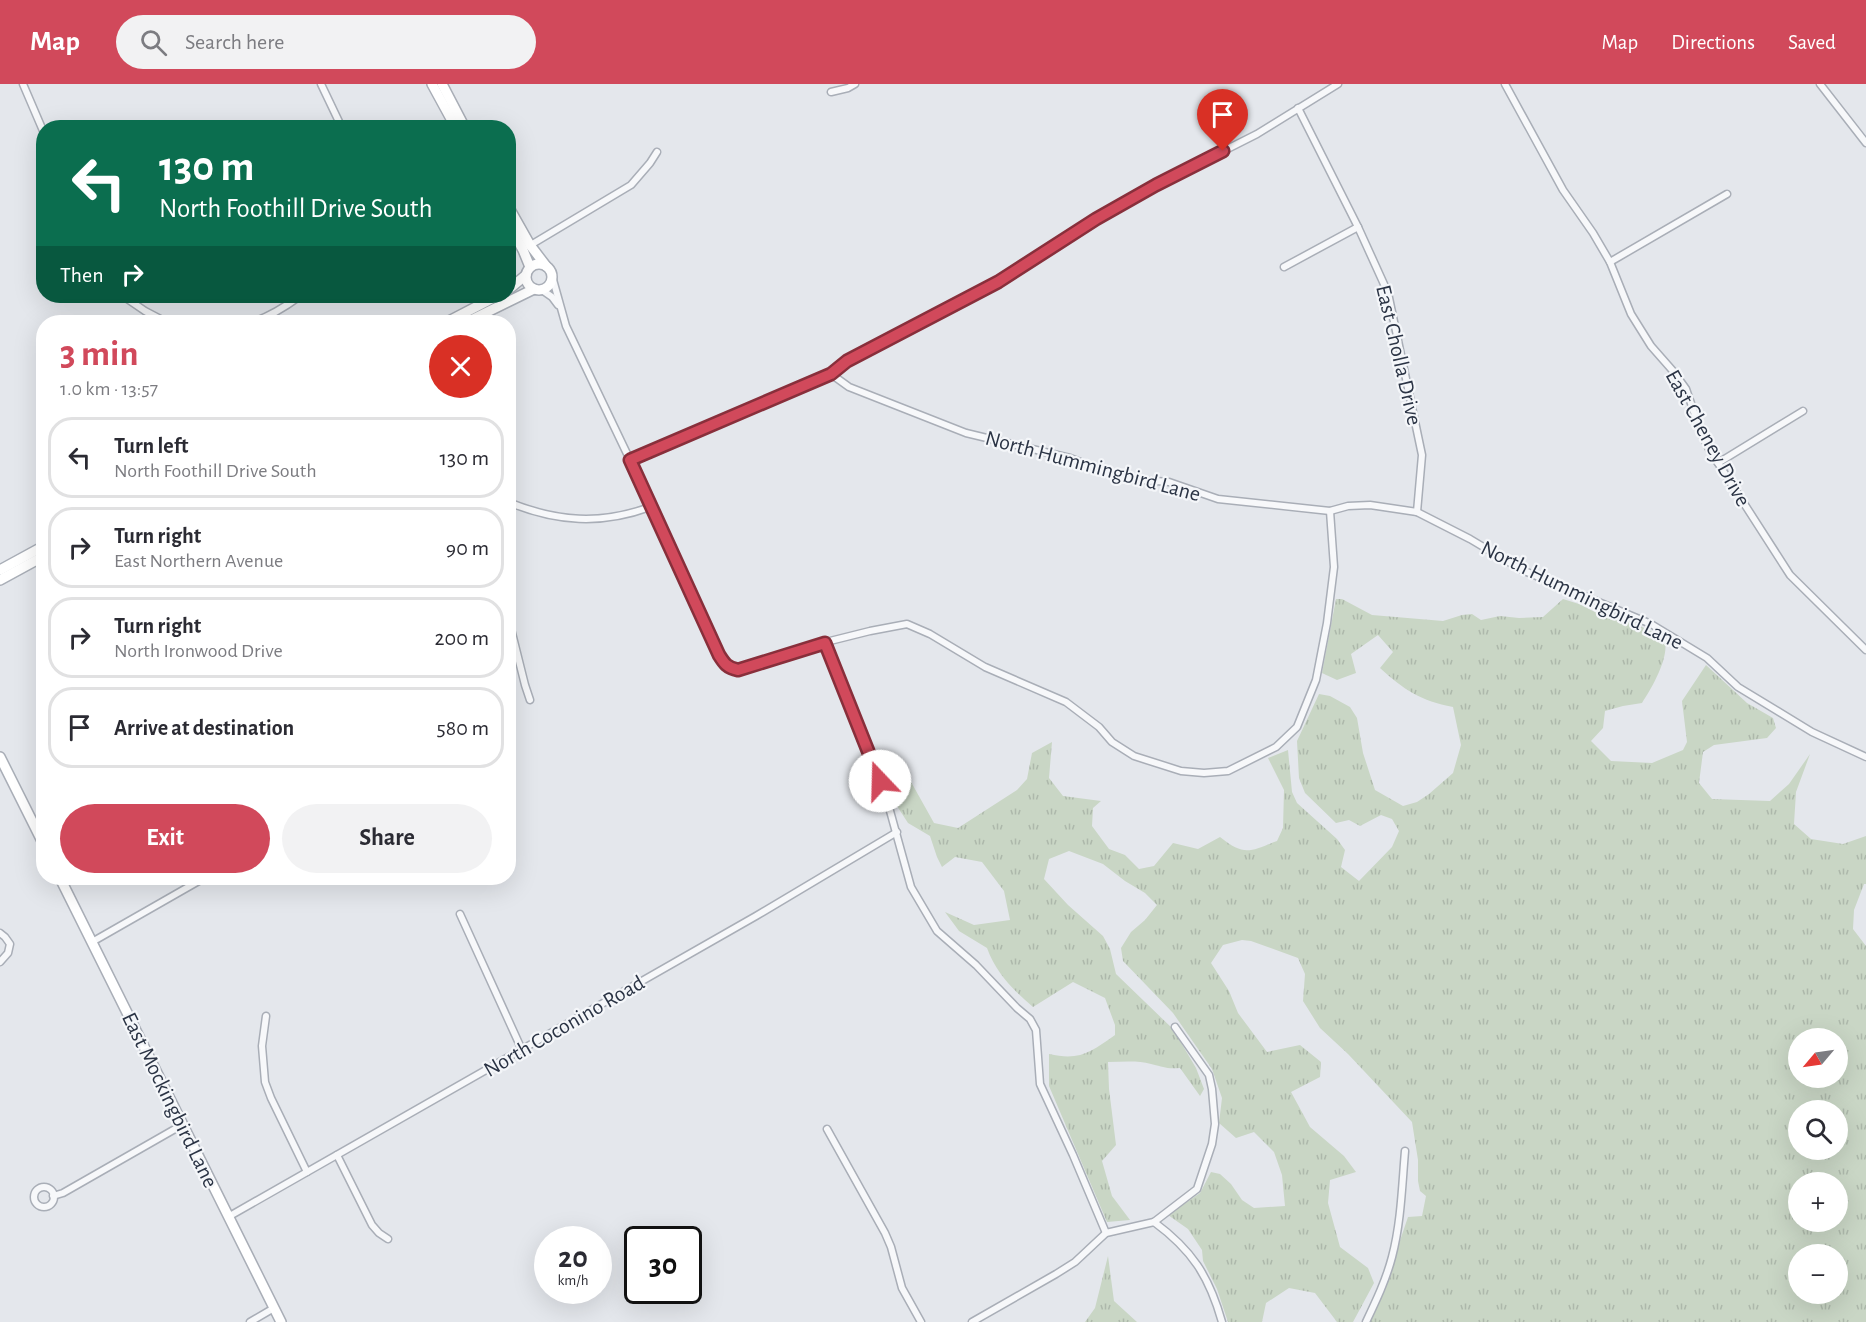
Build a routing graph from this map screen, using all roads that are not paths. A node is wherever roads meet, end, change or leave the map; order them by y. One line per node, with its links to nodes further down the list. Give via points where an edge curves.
1 (23, 84): 11 (street)
2 (321, 84): 12 (street)
3 (432, 84): 13 (street)
4 (442, 84): 14 (street)
5 (855, 84): 9 (street)
6 (1338, 84): 10 (street)
7 (1505, 84): 22 (street, East Cheney Drive, via 1557,180)
8 (1820, 84): 15 (street)
9 (831, 92)
10 (1299, 108): 19 (street, East Cholla Drive); 38 (street, via 1096,219 998,282 847,361)
11 (38, 120)
12 (338, 120)
13 (452, 120)
14 (461, 120)
15 (1866, 142)
16 (657, 152): 21 (street, via 631,185)
17 (1727, 194): 22 (street)
18 (516, 223): 21 (street)
19 (1358, 227): 23 (street); 45 (street, East Cholla Drive, via 1388,293 1403,362 1422,455)
20 (516, 233): 21 (street)
21 (527, 247): 24 (street); 25 (street)
22 (1610, 262): 41 (street, East Cheney Drive, via 1631,314 1686,390 1702,435)
23 (1284, 267)
24 (528, 271): 25 (street, via 541,264); 26 (street); 27 (street, via 527,284)
25 (550, 272): 27 (street, via 549,285); 33 (street)
26 (516, 285)
27 (538, 290): 28 (street); 33 (street, via 552,297)
28 (516, 300)
29 (133, 303): 34 (street)
30 (289, 303): 35 (street)
31 (484, 303): 36 (street)
32 (509, 303): 37 (street)
33 (560, 308): 40 (street)
34 (153, 315)
35 (269, 315)
36 (460, 315)
37 (483, 315)
38 (831, 374): 40 (street); 44 (street, North Hummingbird Lane, via 849,387 966,433 1070,458 1113,476 1169,482 1218,499)
39 (1803, 411): 41 (street)
40 (630, 460): 43 (street)
41 (1718, 463): 52 (street, East Cheney Drive, via 1790,575)
42 (516, 505): 43 (street, via 568,519 614,517)
43 (650, 507): 50 (street, via 729,669 738,670)
44 (1330, 511): 45 (street, North Hummingbird Lane, via 1370,505); 50 (street, via 1334,567 1316,680 1297,728 1276,747 1228,771 1180,771 1134,756 1066,702 985,667 907,624)
45 (1417, 512): 55 (street, North Hummingbird Lane, via 1522,570 1652,624 1707,658 1738,687 1812,732)
46 (36, 550): 48 (street)
47 (36, 560): 49 (street)
48 (0, 570)
49 (0, 580)
50 (825, 643): 57 (street)
51 (516, 649): 53 (street)
52 (1866, 650)
53 (530, 700)
54 (0, 757): 56 (street)
55 (1866, 757)
56 (36, 829)
57 (897, 832): 66 (street, North Coconino Road); 75 (street, via 911,886 937,931 1030,1019 1036,1030 1041,1084)
58 (64, 885): 62 (street, East Mockingbird Lane)
59 (192, 885): 62 (street)
60 (460, 914): 66 (street)
61 (0, 933): 63 (street, via 10,944)
62 (92, 942): 67 (street, East Mockingbird Lane)
63 (0, 962)
64 (266, 1016): 71 (street, via 262,1046 265,1082)
65 (1175, 1027): 74 (street, via 1209,1075 1214,1134 1197,1189)
66 (522, 1050): 70 (street, North Coconino Road)
67 (183, 1125): 72 (street); 73 (street, East Mockingbird Lane)
68 (827, 1129): 80 (street, via 885,1233 902,1288)
69 (1405, 1151): 83 (street, via 1392,1256)
70 (337, 1155): 71 (street, North Coconino Road); 76 (street, via 372,1225)
71 (307, 1172): 73 (street, North Coconino Road)
72 (53, 1196)
73 (228, 1217): 77 (street, East Mockingbird Lane)
74 (1154, 1222): 75 (street); 82 (street, via 1192,1255)
75 (1106, 1233): 81 (street, via 1065,1268)
76 (388, 1239)
77 (274, 1308): 78 (street); 79 (street, East Mockingbird Lane)
78 (250, 1322)
79 (281, 1322)
80 (921, 1322)
81 (972, 1322)
82 (1222, 1322)
83 (1366, 1322)

